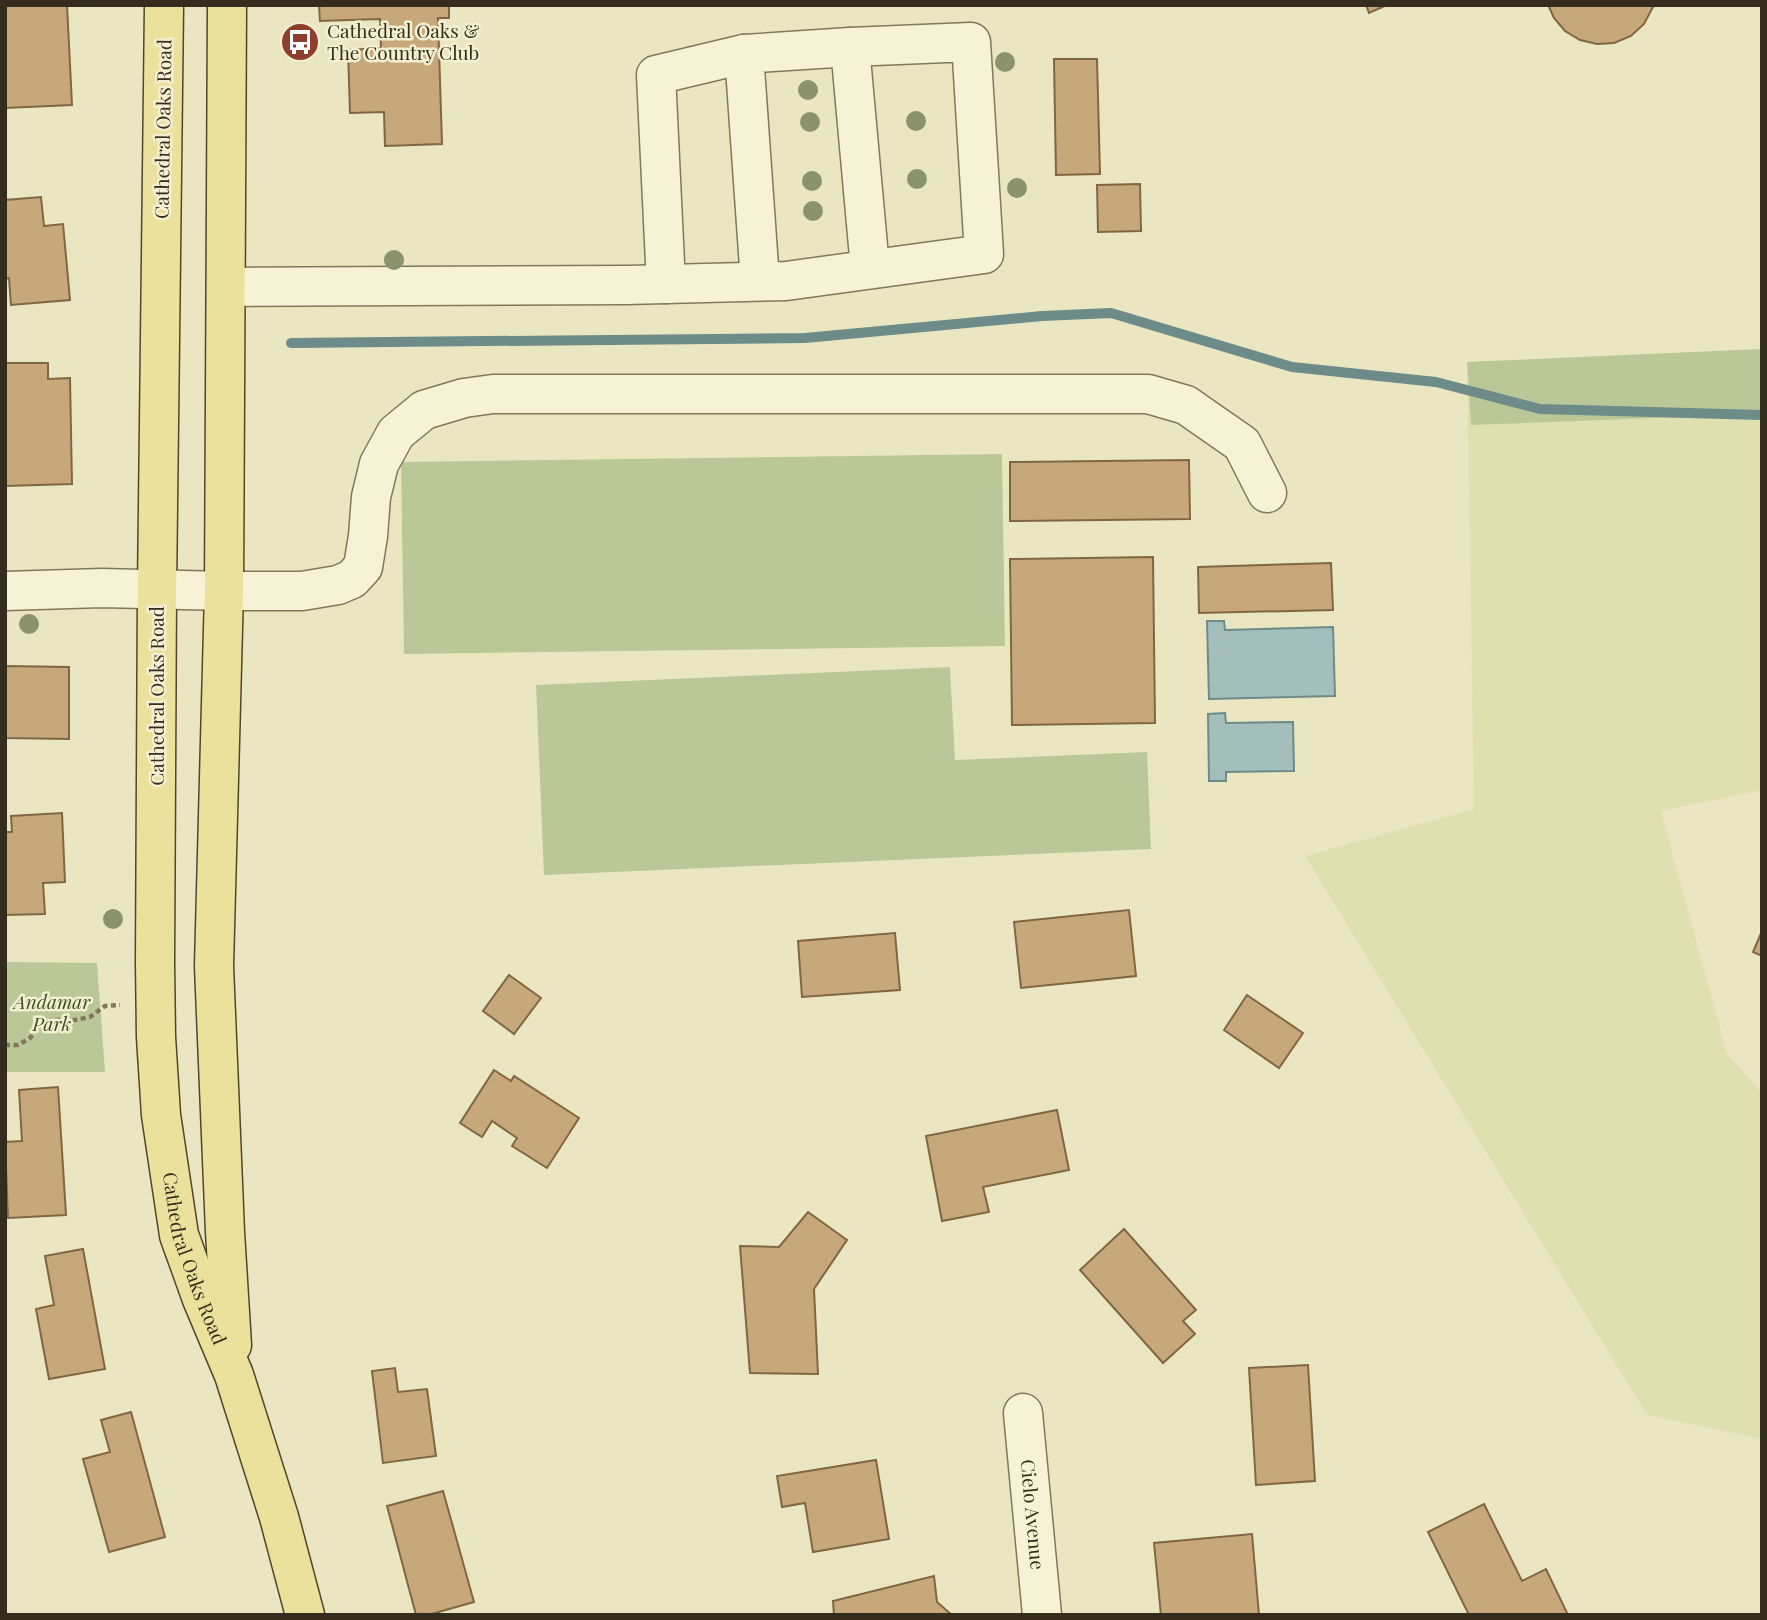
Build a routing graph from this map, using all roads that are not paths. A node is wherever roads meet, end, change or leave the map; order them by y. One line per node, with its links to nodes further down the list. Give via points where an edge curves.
1 (164, 5): 10 (main road, Cathedral Oaks Road)
2 (227, 5): 8 (main road, Cathedral Oaks Road)
3 (850, 47): 4 (street); 5 (street); 5 (street, via 971,42 984,254)
4 (744, 54): 6 (street); 7 (street, via 656,75)
5 (870, 268): 6 (street)
6 (760, 281): 7 (street)
7 (666, 284): 8 (street)
8 (227, 287): 12 (main road, Cathedral Oaks Road)
9 (1267, 493): 12 (street, via 1242,444 1186,405 1148,394 493,394 424,410 396,433 379,464 363,567 352,579 302,591)
10 (157, 590): 11 (street); 12 (street); 13 (main road, Cathedral Oaks Road, via 156,1003 161,1115 179,1235)
11 (5, 591)
12 (224, 591): 13 (main road, Cathedral Oaks Road, via 214,966)
13 (234, 1375): 15 (main road, Cathedral Oaks Road)
14 (1023, 1413): 16 (street, Cielo Avenue)
15 (305, 1615)
16 (1042, 1615)

